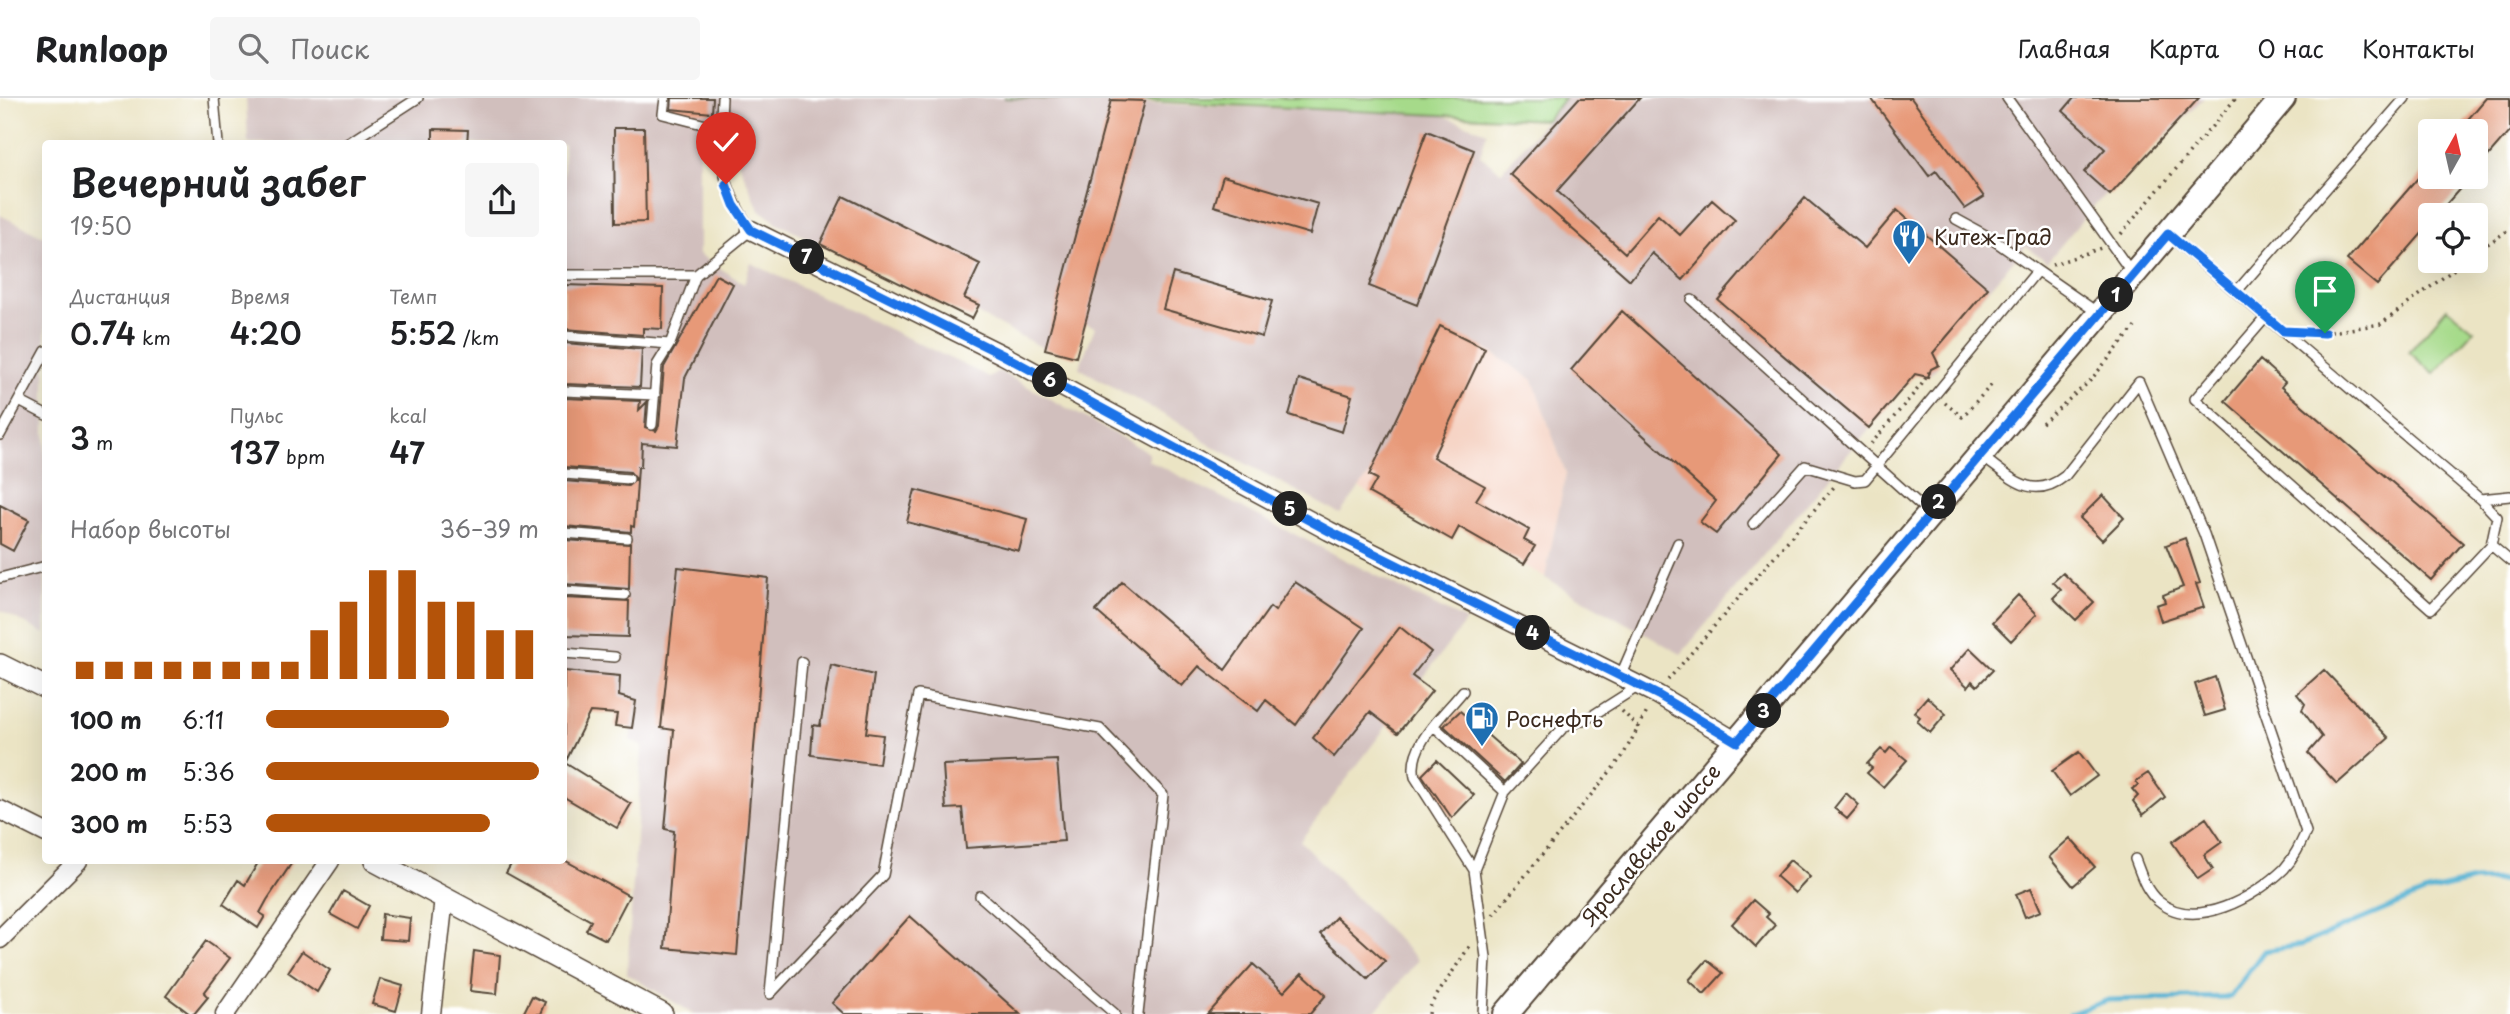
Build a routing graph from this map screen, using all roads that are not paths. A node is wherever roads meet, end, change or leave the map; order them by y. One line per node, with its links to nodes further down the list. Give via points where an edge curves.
1 (214, 98): 9 (lane)
2 (418, 98): 10 (lane)
3 (665, 98): 8 (lane, via 663,114)
4 (722, 98): 8 (lane)
5 (2007, 98): 17 (lane)
6 (2283, 98): 13 (main road, Ярославское шоссе)
7 (2405, 98): 18 (lane)
8 (718, 128): 12 (lane, via 726,184)
9 (218, 140)
10 (353, 140)
11 (1956, 219): 14 (lane)
12 (751, 230): 16 (lane); 52 (street, via 991,349 1329,531)
13 (2168, 234): 17 (main road, Ярославское шоссе); 18 (lane)
14 (2037, 271): 20 (lane); 32 (lane)
15 (567, 275): 16 (lane)
16 (696, 275): 23 (lane)
17 (2133, 275): 20 (main road, Ярославское шоссе)
18 (2237, 291): 21 (lane)
19 (1692, 300): 32 (lane)
20 (2100, 314): 31 (main road, Ярославское шоссе)
21 (2266, 317): 36 (lane); 42 (lane, via 2195,399 2431,610)
22 (567, 335): 23 (lane)
23 (670, 344): 26 (lane, via 657,365)
24 (42, 358): 27 (lane)
25 (567, 391): 26 (lane)
26 (654, 395): 29 (lane)
27 (19, 401): 28 (lane); 30 (lane)
28 (42, 413)
29 (652, 425)
30 (0, 435)
31 (1979, 455): 37 (main road, Ярославское шоссе); 61 (lane, via 2029,487 2053,486 2140,382 2204,534 2306,832 2286,867 2267,883 2208,912 2178,912 2166,907 2147,888)
32 (1877, 466): 37 (lane); 38 (lane, via 1865,480 1855,481 1805,466)
33 (567, 474): 34 (lane)
34 (629, 479)
35 (2510, 496): 36 (lane)
36 (2480, 499): 42 (lane, via 2497,517)
37 (1930, 513): 57 (main road, Ярославское шоссе)
38 (1753, 524)
39 (567, 533): 40 (lane)
40 (626, 538)
41 (1678, 543): 52 (lane)
42 (2491, 545): 43 (lane)
43 (2510, 561)
44 (42, 567): 45 (lane)
45 (0, 578)
46 (567, 591): 47 (lane)
47 (625, 595)
48 (567, 653): 49 (lane)
49 (615, 657)
50 (802, 662): 73 (lane, via 770,994 883,875 918,695 1100,729 1163,795)
51 (0, 665): 53 (street)
52 (1620, 677): 54 (street)
53 (42, 686)
54 (1639, 686): 57 (street); 58 (lane, via 1563,728)
55 (1464, 691): 56 (lane)
56 (1434, 727): 58 (lane); 65 (lane, via 1418,748 1415,777)
57 (1737, 742): 75 (main road, Ярославское шоссе)
58 (1505, 792): 65 (lane)
59 (0, 810): 60 (street)
60 (42, 831)
61 (2135, 859)
62 (75, 864): 68 (street)
63 (328, 864): 69 (street)
64 (381, 864): 67 (street)
65 (1474, 870): 74 (lane, via 1486,957)
66 (980, 896): 72 (lane)
67 (444, 898): 70 (street); 71 (street)
68 (0, 939)
69 (225, 1014)
70 (430, 1014)
71 (662, 1014)
72 (1115, 1014)
73 (1138, 1014)
74 (1483, 1014)
75 (1506, 1014)

